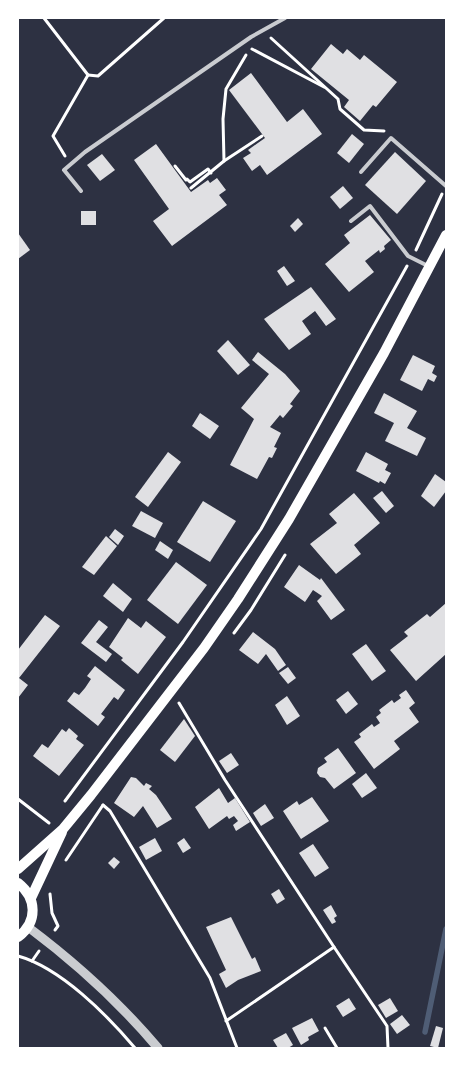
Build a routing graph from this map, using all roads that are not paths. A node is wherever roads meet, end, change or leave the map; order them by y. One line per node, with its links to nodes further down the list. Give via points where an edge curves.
1 (285, 18): 4 (lane, via 151,105 70,164 64,170)
2 (361, 172): 3 (lane, via 391,138)
3 (446, 186)
4 (81, 191)
5 (351, 221): 7 (lane, via 370,206 408,256)
6 (446, 235): 7 (main road)
7 (430, 267): 8 (main road, via 278,540 204,648)
8 (63, 829): 9 (main road); 11 (main road)
9 (18, 869)
10 (18, 884): 11 (main road)
11 (31, 898): 12 (main road, via 32,918)
12 (28, 928): 13 (main road); 14 (street, via 72,962 134,1020)
13 (18, 937)
14 (158, 1048)

